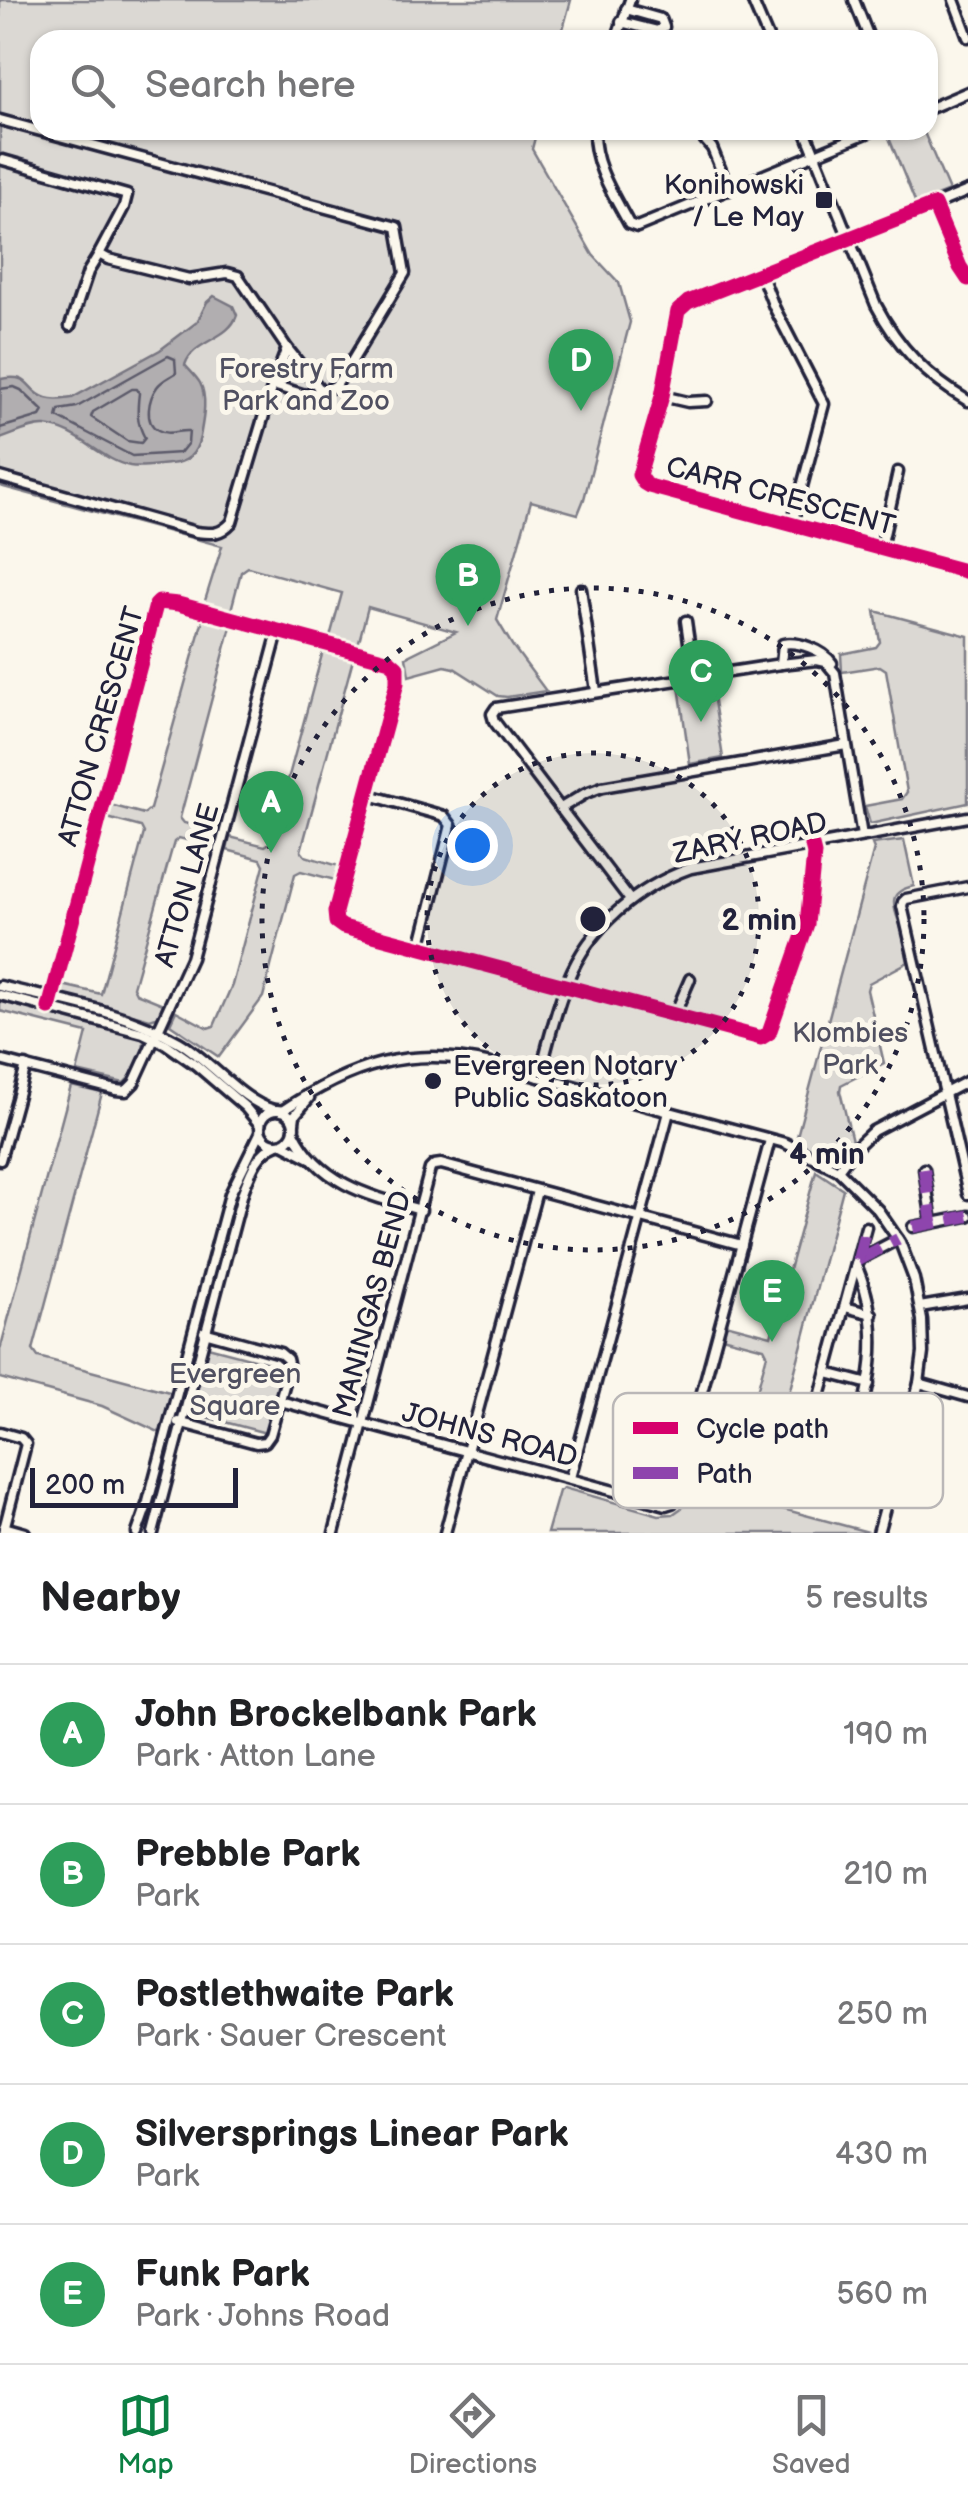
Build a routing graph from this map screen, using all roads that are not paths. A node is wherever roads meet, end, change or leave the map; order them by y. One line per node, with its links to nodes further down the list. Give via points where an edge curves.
1 (752, 0): 9 (street)
2 (854, 0): 10 (street)
3 (954, 0): 11 (street)
4 (628, 5): 5 (street); 8 (street, via 661,19)
5 (621, 22): 6 (street); 7 (street)
6 (619, 30)
7 (652, 30)
8 (658, 30)
9 (765, 30)
10 (866, 30)
11 (968, 36)
12 (968, 92): 13 (street)
13 (938, 105)
14 (0, 120): 15 (street)
15 (30, 128)
16 (74, 140): 33 (street, via 397,227 404,274 399,285 343,376)
17 (594, 140): 23 (street, via 599,166 633,226)
18 (705, 140): 23 (street)
19 (810, 140): 21 (street)
20 (851, 140): 21 (street)
21 (816, 155): 23 (street); 26 (street)
22 (3, 160): 27 (street, via 127,195)
23 (730, 190)
24 (968, 191): 25 (street, CARR CRESCENT)
25 (934, 205): 26 (street, CARR CRESCENT); 29 (street)
26 (849, 238): 28 (street, CARR CRESCENT); 36 (street, via 896,340)
27 (100, 254): 30 (street); 31 (street, via 189,279 238,276)
28 (760, 273): 34 (street, CARR CRESCENT, via 678,311); 39 (street, via 824,404)
29 (968, 279)
30 (70, 326)
31 (287, 348): 32 (street); 33 (street)
32 (273, 385): 33 (street, via 305,395); 38 (street, via 224,531 196,532)
33 (322, 392)
34 (662, 396): 35 (street); 39 (street, CARR CRESCENT, via 639,475 644,484)
35 (707, 401)
36 (968, 401)
37 (898, 472): 40 (street)
38 (0, 477)
39 (792, 524): 40 (street, CARR CRESCENT)
40 (881, 548): 41 (street, CARR CRESCENT)
41 (968, 572)
42 (580, 589): 48 (street)
43 (686, 621): 47 (street)
44 (278, 632): 50 (street, ATTON CRESCENT, via 398,667); 62 (street, ATTON CRESCENT, via 169,601 156,605); 64 (street, ATTON LANE, via 191,958)
45 (781, 664): 46 (street, via 817,660); 46 (street, via 790,642 824,654); 47 (street)
46 (834, 668): 49 (street)
47 (694, 677): 48 (street)
48 (596, 691): 51 (street, via 500,706 492,714)
49 (846, 745): 51 (street, via 602,787); 53 (street)
50 (366, 794): 57 (street, via 444,816 452,825); 57 (street, ATTON CRESCENT, via 336,922)
51 (561, 808): 56 (street)
52 (968, 817): 53 (street, ZARY ROAD)
53 (862, 836): 54 (street, ZARY ROAD)
54 (812, 846): 56 (street, ZARY ROAD, via 691,868); 63 (street, ATTON CRESCENT, via 807,924 769,1033 757,1038)
55 (968, 887): 69 (street, via 902,902)
56 (630, 900): 60 (street, ZARY ROAD, via 595,934)
57 (420, 948): 60 (street, ATTON CRESCENT)
58 (690, 979): 63 (street)
59 (0, 986): 62 (street)
60 (565, 987): 63 (street, ATTON CRESCENT); 67 (street, ZARY ROAD)
61 (0, 995): 62 (street)
62 (50, 1004): 64 (street)
63 (674, 1016)
64 (157, 1036): 66 (street, ATTON LANE, via 126,1091); 71 (street, via 196,1053 258,1104); 74 (street, via 250,1111)
65 (0, 1060): 66 (street)
66 (26, 1066): 77 (street)
67 (538, 1078): 70 (street, via 452,1056 414,1056 353,1072); 72 (street)
68 (968, 1081): 69 (street)
69 (946, 1092): 80 (street, via 873,1130); 82 (street)
70 (314, 1093): 71 (street); 73 (street, via 295,1115)
71 (278, 1110): 73 (street, via 292,1118); 74 (street, via 264,1115)
72 (669, 1112): 75 (street); 85 (street)
73 (294, 1128): 76 (street); 78 (street)
74 (260, 1129): 76 (street, via 266,1141); 96 (street, via 230,1194)
75 (770, 1140): 80 (street); 90 (street, JOHNS ROAD)
76 (279, 1145): 78 (street); 97 (street, via 257,1161 242,1192)
77 (0, 1160)
78 (314, 1160): 83 (street, via 359,1192)
79 (924, 1169): 86 (street)
80 (838, 1170): 89 (street)
81 (537, 1191): 83 (street, MANINGAS BEND, via 434,1165); 85 (street, MANINGAS BEND); 111 (street)
82 (968, 1194)
83 (421, 1210): 109 (street, MANINGAS BEND)
84 (968, 1216): 86 (street)
85 (640, 1218): 90 (street, MANINGAS BEND); 112 (street)
86 (932, 1222): 87 (street)
87 (914, 1226)
88 (866, 1227): 91 (street)
89 (898, 1239): 91 (street); 93 (street)
90 (742, 1246): 101 (street, JOHNS ROAD)
91 (857, 1262): 94 (street); 95 (street)
92 (968, 1299): 93 (street)
93 (920, 1306): 99 (street)
94 (845, 1307): 95 (street); 98 (street)
95 (872, 1314): 100 (street)
96 (195, 1330): 97 (street); 107 (street)
97 (205, 1332): 106 (street, via 284,1355 289,1368); 108 (street)
98 (827, 1373): 100 (street); 102 (street)
99 (918, 1383): 104 (street); 105 (street)
100 (869, 1384): 103 (street)
101 (702, 1393)
102 (822, 1393)
103 (867, 1393)
104 (915, 1393)
105 (968, 1397)
106 (280, 1400): 108 (street, via 261,1443); 109 (street, JOHNS ROAD)
107 (171, 1420): 108 (street); 117 (street)
108 (181, 1423): 118 (street)
109 (362, 1424): 111 (street, JOHNS ROAD); 119 (street, MANINGAS BEND)
110 (0, 1432): 115 (street, via 26,1444)
111 (467, 1451): 112 (street, JOHNS ROAD); 120 (street)
112 (570, 1478): 113 (street, JOHNS ROAD)
113 (613, 1490)
114 (885, 1508): 121 (street)
115 (3, 1529): 116 (street)
116 (24, 1533)
117 (136, 1533)
118 (153, 1533)
119 (334, 1533)
120 (445, 1533)
121 (878, 1533)

